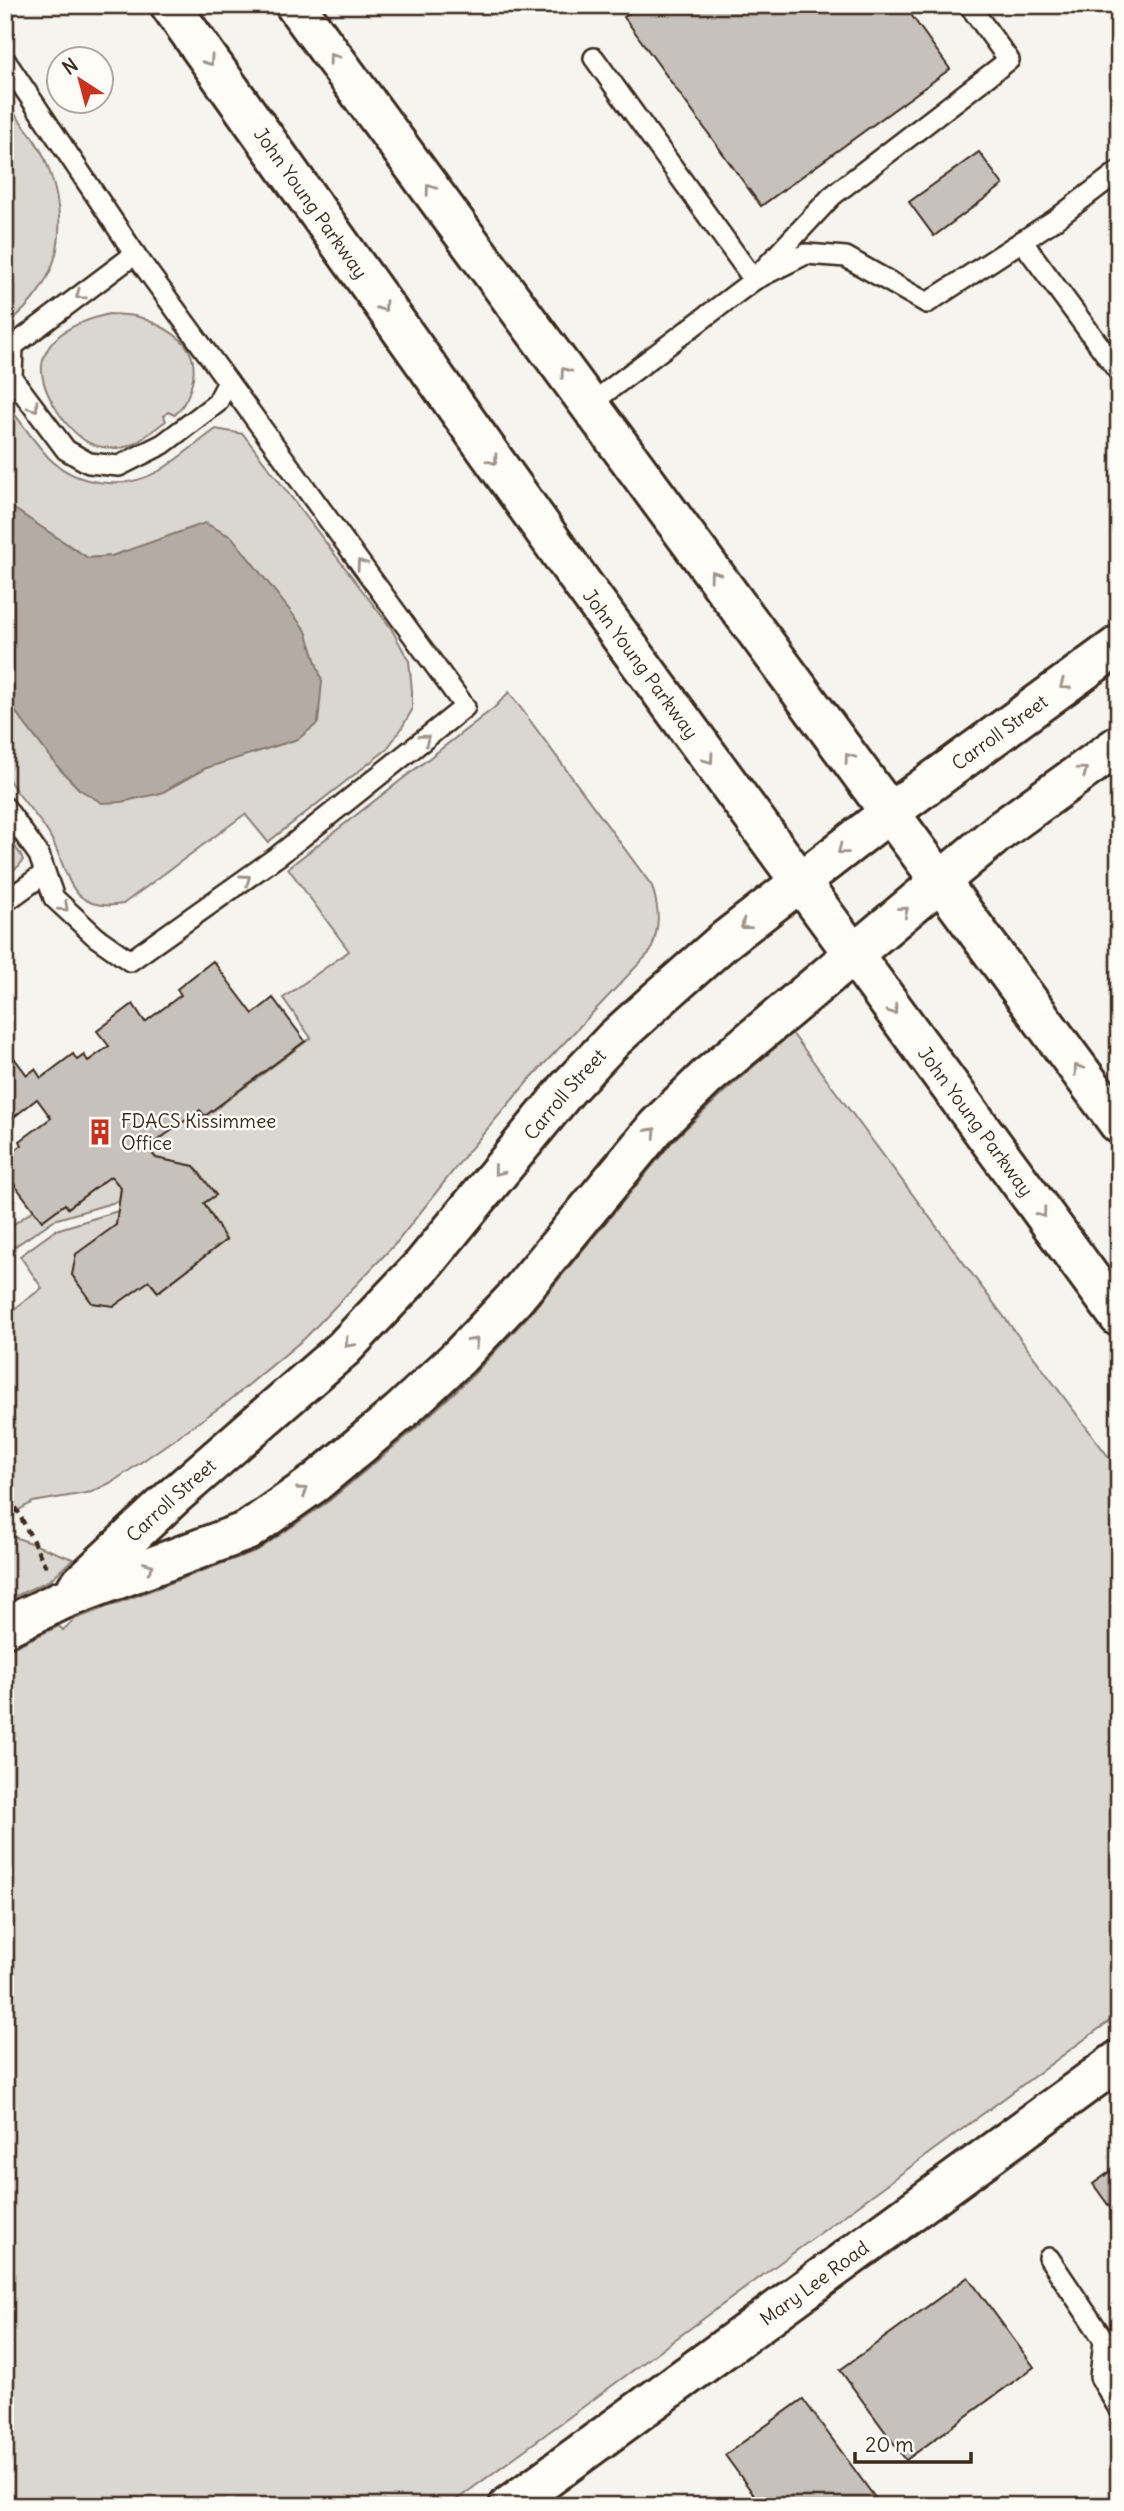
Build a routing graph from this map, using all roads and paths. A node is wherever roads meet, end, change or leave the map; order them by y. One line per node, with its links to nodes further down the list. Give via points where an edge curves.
1 (170, 5): 20 (main road, John Young Parkway, one-way to 20)
2 (295, 5): 13 (main road, one-way to 2)
3 (970, 5): 9 (lane, via 1009,60 832,196)
4 (594, 58): 9 (lane)
5 (5, 60): 8 (lane)
6 (1119, 171): 7 (lane)
7 (1022, 241): 9 (lane, via 927,303 846,257 806,254); 11 (lane)
8 (135, 254): 10 (lane, one-way to 10); 12 (lane)
9 (754, 280): 13 (lane)
10 (9, 349): 12 (lane, one-way to 12, via 12,378 66,450 89,463 119,466 163,444 217,403)
11 (1119, 372)
12 (228, 382): 18 (lane, one-way to 12, via 54,898 130,961 278,856 466,706)
13 (589, 405): 17 (main road, one-way to 13)
14 (1119, 645): 17 (main road, Carroll Street, one-way to 17)
15 (1117, 750): 19 (main road, Carroll Street, one-way to 15, via 1000,831)
16 (5, 807): 18 (lane, via 39,855)
17 (889, 813): 19 (main road); 20 (main road, Carroll Street, one-way to 20)
18 (45, 873): 21 (lane)
19 (940, 882): 22 (main road, Carroll Street, one-way to 19); 23 (main road, one-way to 19)
20 (799, 883): 22 (main road, John Young Parkway); 26 (main road, Carroll Street, one-way to 26, via 724,941 614,1039 550,1108 423,1265 343,1349)
21 (5, 902)
22 (852, 955): 24 (main road, John Young Parkway, one-way to 24); 26 (main road, Carroll Street, one-way to 22, via 247,1531 315,1483 459,1357 515,1298 657,1126 726,1060)
23 (1119, 1124)
24 (1119, 1317)
25 (5, 1486): 26 (path)
26 (62, 1600): 27 (main road, Carroll Street)
27 (5, 1627)
28 (1119, 2060): 31 (main road, Mary Lee Road)
29 (1049, 2258): 30 (lane, via 1104,2340 1100,2377)
30 (1119, 2409)
31 (509, 2506)

